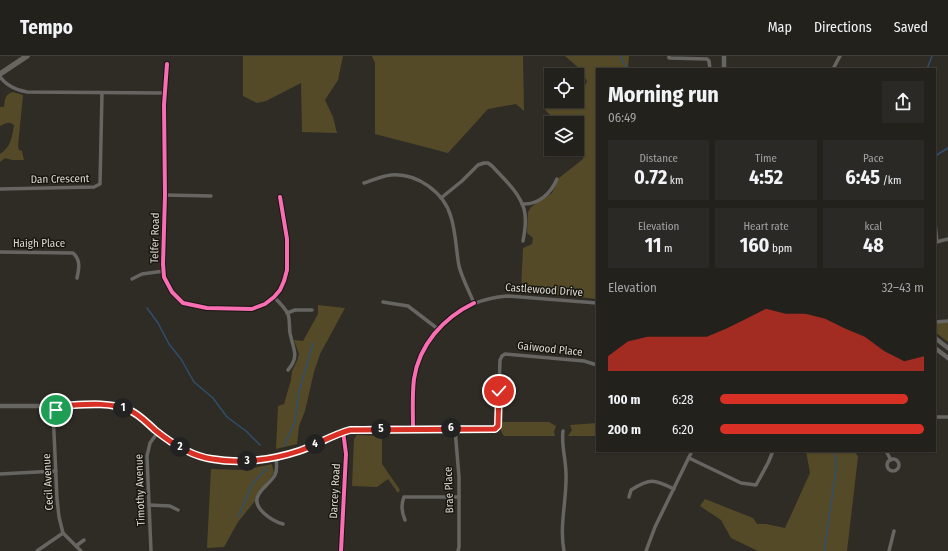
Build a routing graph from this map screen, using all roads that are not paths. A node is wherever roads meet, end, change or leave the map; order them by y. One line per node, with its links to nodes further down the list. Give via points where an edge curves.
1 (28, 56): 9 (main road)
2 (669, 56): 6 (street, via 707,59)
3 (724, 56): 7 (street)
4 (839, 56): 8 (street)
5 (167, 64): 12 (street, Telfer Road)
6 (710, 68)
7 (724, 68)
8 (833, 68)
9 (0, 74)
10 (0, 78): 11 (street, via 5,84 27,92)
11 (102, 93): 12 (street); 15 (street, Dan Crescent, via 100,184 94,187)
12 (165, 93): 16 (street, Telfer Road)
13 (557, 179): 20 (street, via 547,194 529,204)
14 (364, 183): 19 (street, via 390,175 407,176 424,183)
15 (0, 189)
16 (165, 195): 17 (street); 25 (street, Telfer Road)
17 (211, 196)
18 (280, 197): 28 (street, Telfer Road, via 287,239 287,270 280,290)
19 (441, 198): 20 (street, via 484,162 492,166 517,194); 30 (street, via 451,217 460,267)
20 (522, 204): 22 (street, via 525,215)
21 (948, 239): 23 (street)
22 (523, 241)
23 (936, 242)
24 (0, 252): 26 (street, Haigh Place, via 73,253 79,264)
25 (164, 271): 27 (street, via 142,274); 28 (street, Telfer Road, via 164,277 172,292 183,303 198,307 252,309)
26 (77, 278)
27 (132, 279)
28 (274, 297): 33 (street)
29 (383, 302): 36 (street, via 408,306)
30 (474, 303): 31 (street, Castlewood Drive, via 507,296); 36 (street, Castlewood Drive, via 454,314)
31 (596, 303)
32 (312, 310): 33 (street, via 295,310)
33 (287, 313): 42 (street, via 295,350 293,364)
34 (948, 321): 35 (street)
35 (936, 322)
36 (438, 329): 49 (street, Castlewood Drive, via 417,367)
37 (936, 339): 38 (street)
38 (948, 348)
39 (936, 349): 40 (street)
40 (948, 358)
41 (596, 365): 50 (street, Gaiwood Place, via 584,361 507,353 500,360 497,428)
42 (288, 370)
43 (0, 406): 44 (street)
44 (49, 406): 45 (street, via 51,403); 46 (street)
45 (57, 406): 46 (street); 53 (street, via 120,407 138,415)
46 (53, 411): 60 (street, Cecil Avenue)
47 (936, 417): 48 (street)
48 (948, 417)
49 (413, 428): 50 (street); 51 (street)
50 (455, 428): 65 (street, Brae Place)
51 (343, 431): 57 (street, via 299,451); 78 (street, Darcey Road, via 346,448)
52 (563, 431): 80 (street, via 566,472)
53 (158, 432): 57 (street, via 183,449 206,458 239,461); 67 (street, Timothy Avenue, via 148,448)
54 (692, 452): 58 (street)
55 (773, 452): 58 (street, via 756,485 741,483)
56 (887, 452): 59 (street)
57 (276, 456): 70 (street, via 276,474 259,493 257,502 262,512)
58 (689, 458): 63 (street)
59 (891, 460)
60 (56, 471): 61 (street); 72 (street, Cecil Avenue, via 58,509)
61 (0, 474)
62 (626, 488): 64 (street)
63 (674, 489): 64 (street, via 652,481 643,482); 81 (street)
64 (631, 490): 66 (street)
65 (459, 497): 69 (street, via 404,497 402,505); 79 (street, Brae Place)
66 (629, 497)
67 (149, 505): 68 (street, via 170,506); 77 (street, Timothy Avenue)
68 (178, 510)
69 (406, 520)
70 (283, 524)
71 (894, 531): 82 (street)
72 (63, 533): 74 (street); 75 (street)
73 (84, 540): 74 (street)
74 (76, 546): 76 (street)
75 (37, 551)
76 (81, 551)
77 (151, 551)
78 (341, 551)
79 (458, 551)
80 (564, 551)
81 (646, 551)
82 (889, 551)

